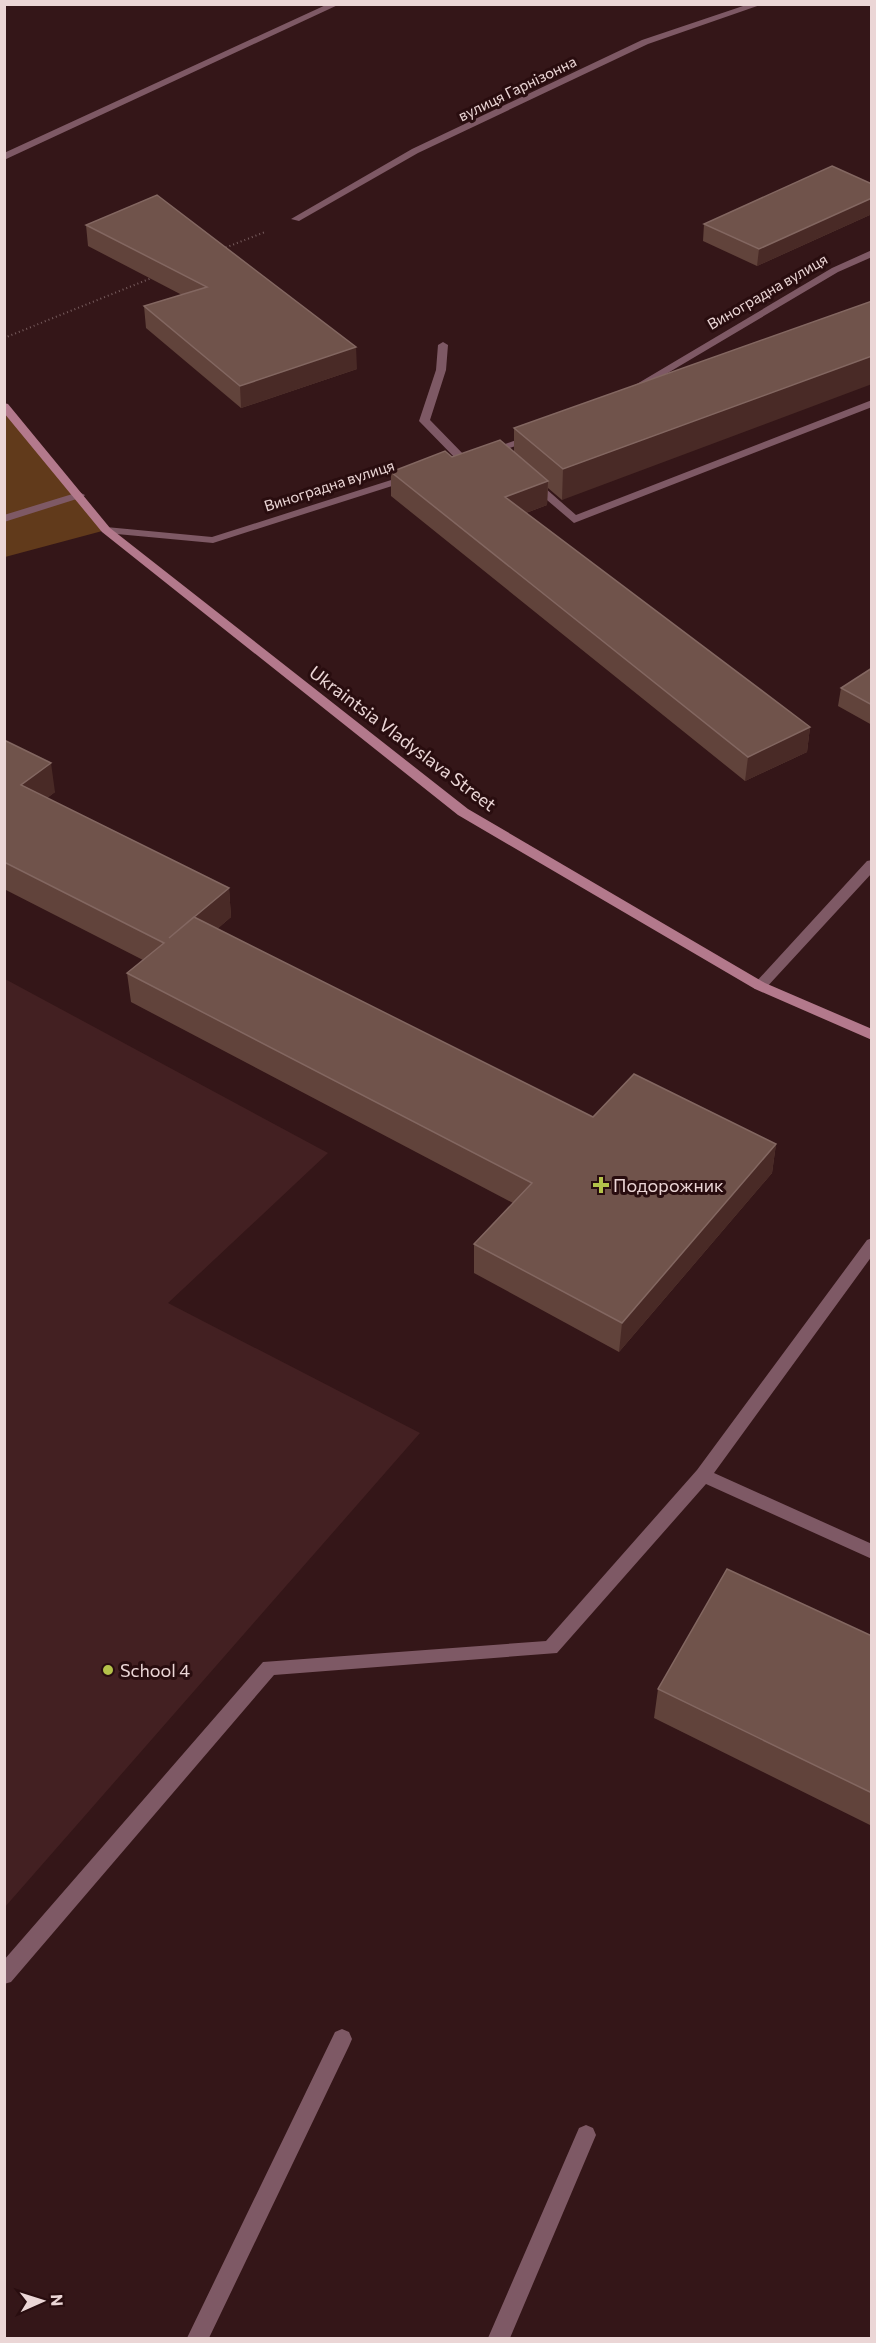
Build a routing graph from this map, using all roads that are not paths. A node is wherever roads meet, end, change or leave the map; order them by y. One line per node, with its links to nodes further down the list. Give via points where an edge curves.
1 (336, 4): 3 (street)
2 (759, 4): 4 (street, вулиця Гарнізонна, via 645,42 415,151)
3 (4, 157)
4 (296, 219)
5 (872, 253): 7 (street, Виноградна вулиця, via 835,270)
6 (443, 345): 11 (street, via 441,370 424,420)
7 (615, 400)
8 (872, 403): 13 (street, via 574,520)
9 (4, 406): 15 (main road, Ukraintsia Vladyslava Street)
10 (545, 434): 11 (street, via 499,453)
11 (463, 460): 12 (street)
12 (452, 463)
13 (521, 473)
14 (418, 474): 17 (street, Виноградна вулиця, via 213,540)
15 (79, 495): 16 (street); 17 (main road, Ukraintsia Vladyslava Street)
16 (4, 519)
17 (106, 530): 19 (main road, Ukraintsia Vladyslava Street, via 463,812)
18 (872, 864): 19 (street)
19 (760, 986): 20 (main road, Ukraintsia Vladyslava Street)
20 (872, 1035)
21 (872, 1244): 22 (street)
22 (703, 1475): 23 (street); 24 (street, via 551,1648 269,1668)
23 (872, 1552)
24 (4, 1975)
25 (342, 2039): 27 (street)
26 (585, 2135): 28 (street)
27 (198, 2338)
28 (499, 2338)

